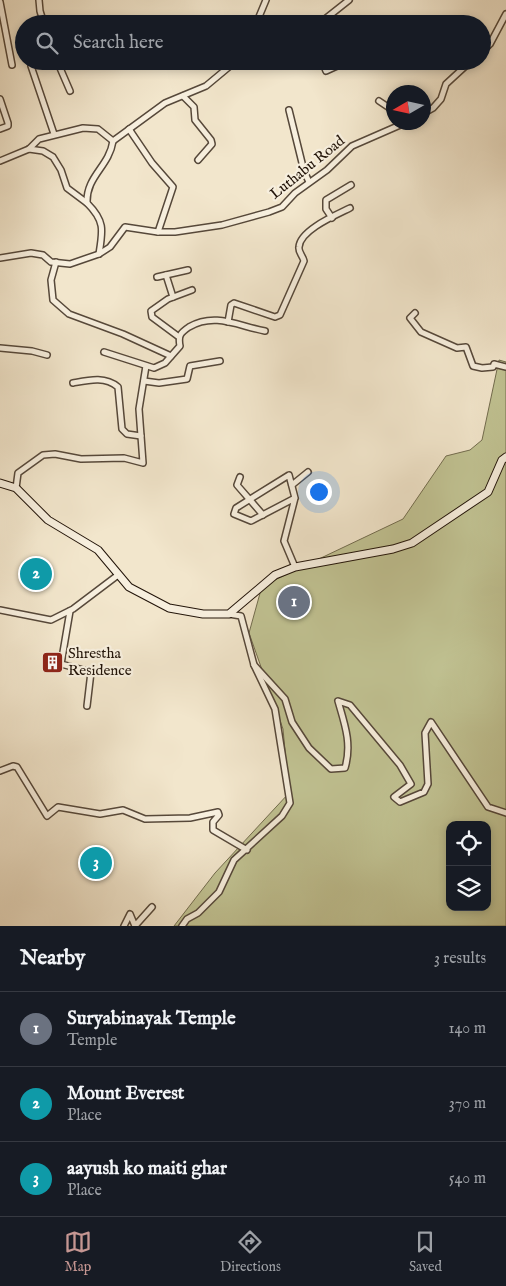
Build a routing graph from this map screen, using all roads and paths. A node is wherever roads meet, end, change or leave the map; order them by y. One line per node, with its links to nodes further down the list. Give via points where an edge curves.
1 (39, 0): 6 (street)
2 (266, 0): 7 (street)
3 (349, 0): 8 (street)
4 (0, 2): 10 (street)
5 (506, 14): 9 (street)
6 (41, 15)
7 (260, 15)
8 (330, 15)
9 (491, 42)
10 (12, 66)
11 (32, 70): 25 (street)
12 (61, 70): 15 (street)
13 (225, 70): 16 (street, via 206,86)
14 (461, 70): 20 (street, via 446,84 441,99)
15 (70, 91)
16 (183, 96): 23 (street, via 165,103); 29 (street, via 194,107 195,120 212,144)
17 (0, 99): 22 (street, via 8,126)
18 (379, 101): 19 (street)
19 (386, 106)
20 (431, 109)
21 (289, 110): 30 (street)
22 (0, 129)
23 (129, 129): 26 (street); 35 (street, via 152,163 174,187)
24 (389, 130): 30 (street, Luthabu Road, via 352,146)
25 (54, 134): 26 (street, via 90,128); 27 (street)
26 (113, 141): 32 (street, via 108,160 92,179)
27 (29, 148): 28 (street); 32 (street, via 53,157 66,188)
28 (1, 159)
29 (198, 160)
30 (309, 182): 35 (street, Luthabu Road, via 282,207 269,212 222,226)
31 (351, 185): 34 (street, via 326,200 326,209)
32 (87, 203): 36 (street, via 99,215 103,231)
33 (350, 208): 34 (street)
34 (332, 218): 45 (street, via 308,231 300,243 304,259 280,315 234,303)
35 (158, 232): 36 (street, Luthabu Road, via 125,227 110,247)
36 (99, 254): 38 (street, Luthabu Road, via 70,264)
37 (0, 258): 38 (street, Luthabu Road, via 31,253)
38 (56, 262): 51 (street, via 51,280 52,300 68,314)
39 (188, 270): 40 (street)
40 (166, 275): 41 (street); 43 (street)
41 (157, 276)
42 (192, 290): 43 (street)
43 (173, 297): 47 (street, via 155,307 151,315)
44 (415, 313): 54 (street, via 410,318 421,332 457,348 466,347 473,366 493,367 494,364)
45 (228, 322): 46 (street); 47 (street, via 209,318 199,321 181,332)
46 (265, 331)
47 (179, 337): 51 (street, via 180,346)
48 (0, 348): 50 (street, via 32,350)
49 (104, 352): 53 (street)
50 (47, 355)
51 (171, 356): 53 (street, via 162,366)
52 (220, 361): 55 (street, via 190,366 187,379 158,383)
53 (146, 366): 55 (street)
54 (506, 367)
55 (144, 381): 57 (street, via 139,409)
56 (73, 383): 57 (street, via 111,381 118,387 122,429 127,434)
57 (141, 436): 63 (street, via 143,463 124,458 81,459 43,455 18,473)
58 (506, 456): 67 (main road, via 488,492 412,543)
59 (308, 472): 62 (street)
60 (240, 477): 65 (street, via 237,485)
61 (0, 482): 63 (main road)
62 (292, 485): 64 (street); 65 (street, via 290,475)
63 (16, 488): 68 (main road, via 48,520 98,550)
64 (295, 498): 66 (street); 67 (street, via 284,541)
65 (250, 499): 66 (street); 66 (street, via 236,508 234,514 252,521)
66 (263, 514)
67 (295, 567): 71 (main road, via 275,575)
68 (118, 575): 70 (street); 71 (main road, via 129,587 169,608 203,614)
69 (0, 610): 70 (street, via 51,620)
70 (70, 611): 73 (street, via 61,664 91,672)
71 (229, 614): 72 (street, via 241,616)
72 (254, 665): 75 (street, via 284,699 292,722 330,769 345,768 349,755 349,738 338,701 350,705 400,765 411,784 394,797 400,802 424,792 428,784 424,733 431,722 488,807); 76 (street, via 275,709 290,803 282,816)
73 (87, 706)
74 (0, 771): 76 (street, via 17,767 47,816 58,807 100,814 123,810 145,819 190,818 218,812 213,830)
75 (506, 813)
76 (247, 850): 79 (street, via 234,860 219,892)
77 (152, 907): 78 (street, via 135,926 130,914)
78 (124, 926)
79 (182, 926)

